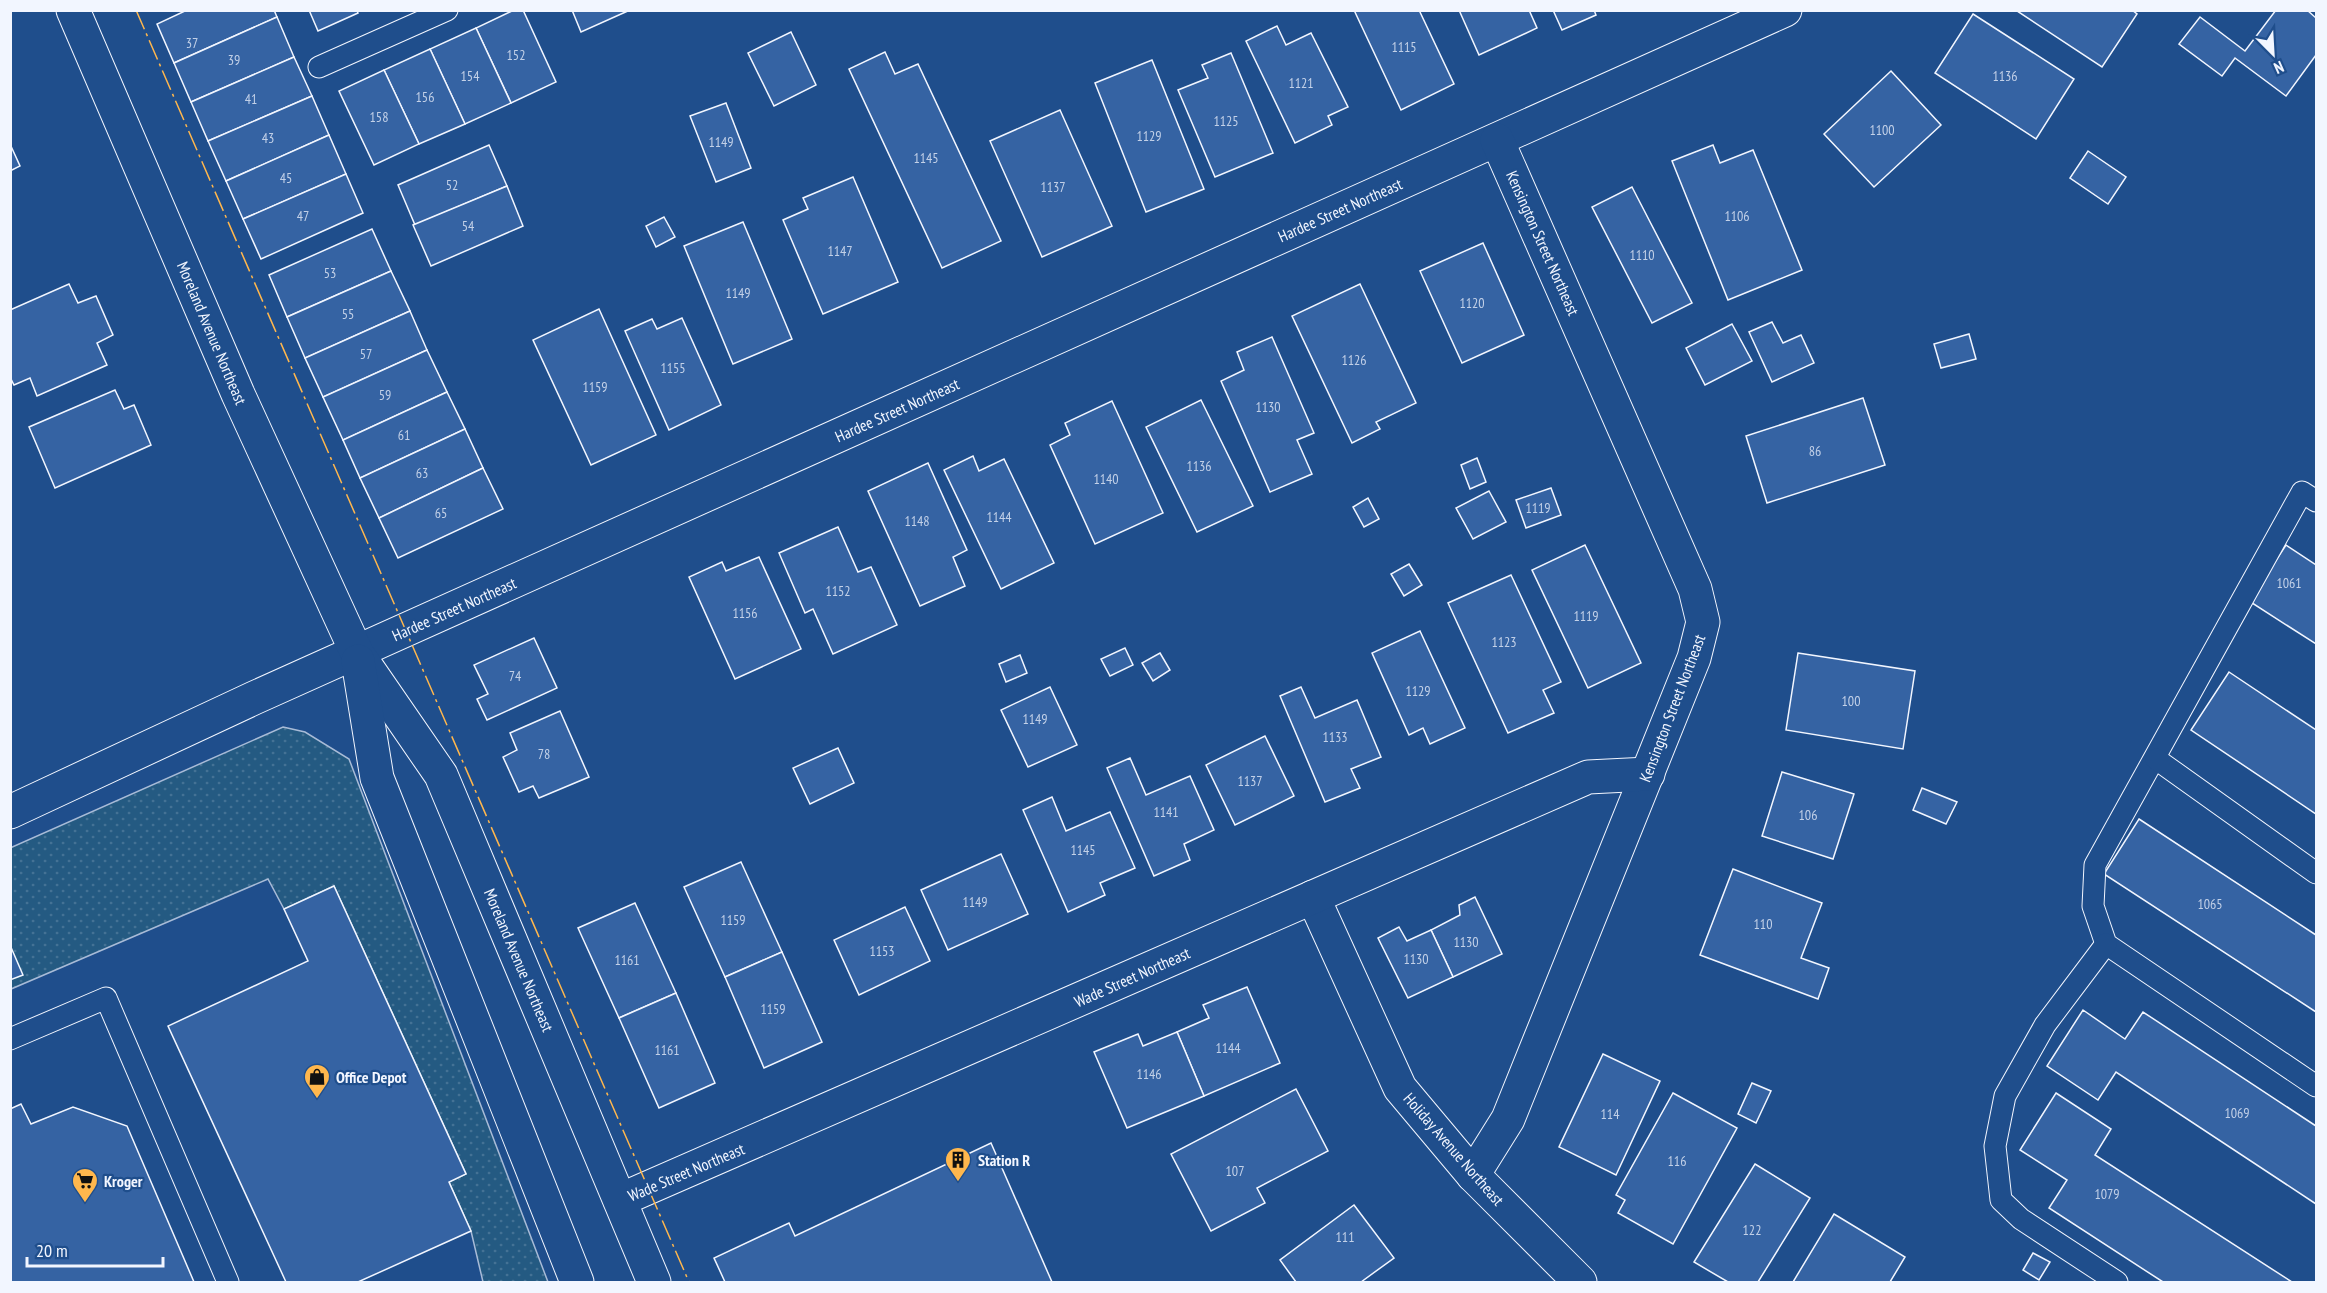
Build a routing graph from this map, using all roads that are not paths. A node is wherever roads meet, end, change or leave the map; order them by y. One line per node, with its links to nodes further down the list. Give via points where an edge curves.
1 (73, 10): 7 (main road, Moreland Avenue Northeast, via 238,394)
2 (447, 10): 4 (lane)
3 (1785, 10): 5 (main road, Hardee Street Northeast)
4 (318, 68)
5 (1497, 140): 7 (main road, Hardee Street Northeast); 9 (main road, Kensington Street Northeast, via 1695,589 1704,622 1694,658)
6 (2316, 501): 8 (lane, via 2302,492)
7 (357, 653): 10 (main road, Hardee Street Northeast); 17 (main road, Moreland Avenue Northeast, via 441,775); 19 (main road, Moreland Avenue Northeast, via 377,778)
8 (2156, 759): 11 (lane); 13 (lane, via 2095,865 2093,906)
9 (1648, 774): 12 (main road, Wade Street Northeast, via 1588,777); 16 (main road, Kensington Street Northeast, via 1508,1119)
10 (10, 812)
11 (2316, 873)
12 (1313, 897): 16 (main road, Holiday Avenue Northeast, via 1400,1088); 17 (main road, Wade Street Northeast)
13 (2106, 944): 15 (lane); 22 (lane, via 2045,1025 2005,1095 1995,1146 2001,1200 2021,1219)
14 (10, 1039): 18 (lane, via 106,998)
15 (2316, 1086)
16 (1473, 1175): 21 (main road, Holiday Avenue Northeast)
17 (620, 1200): 20 (main road, Moreland Avenue Northeast)
18 (228, 1282)
19 (577, 1282)
20 (654, 1282)
21 (1580, 1282)
22 (2116, 1282)

